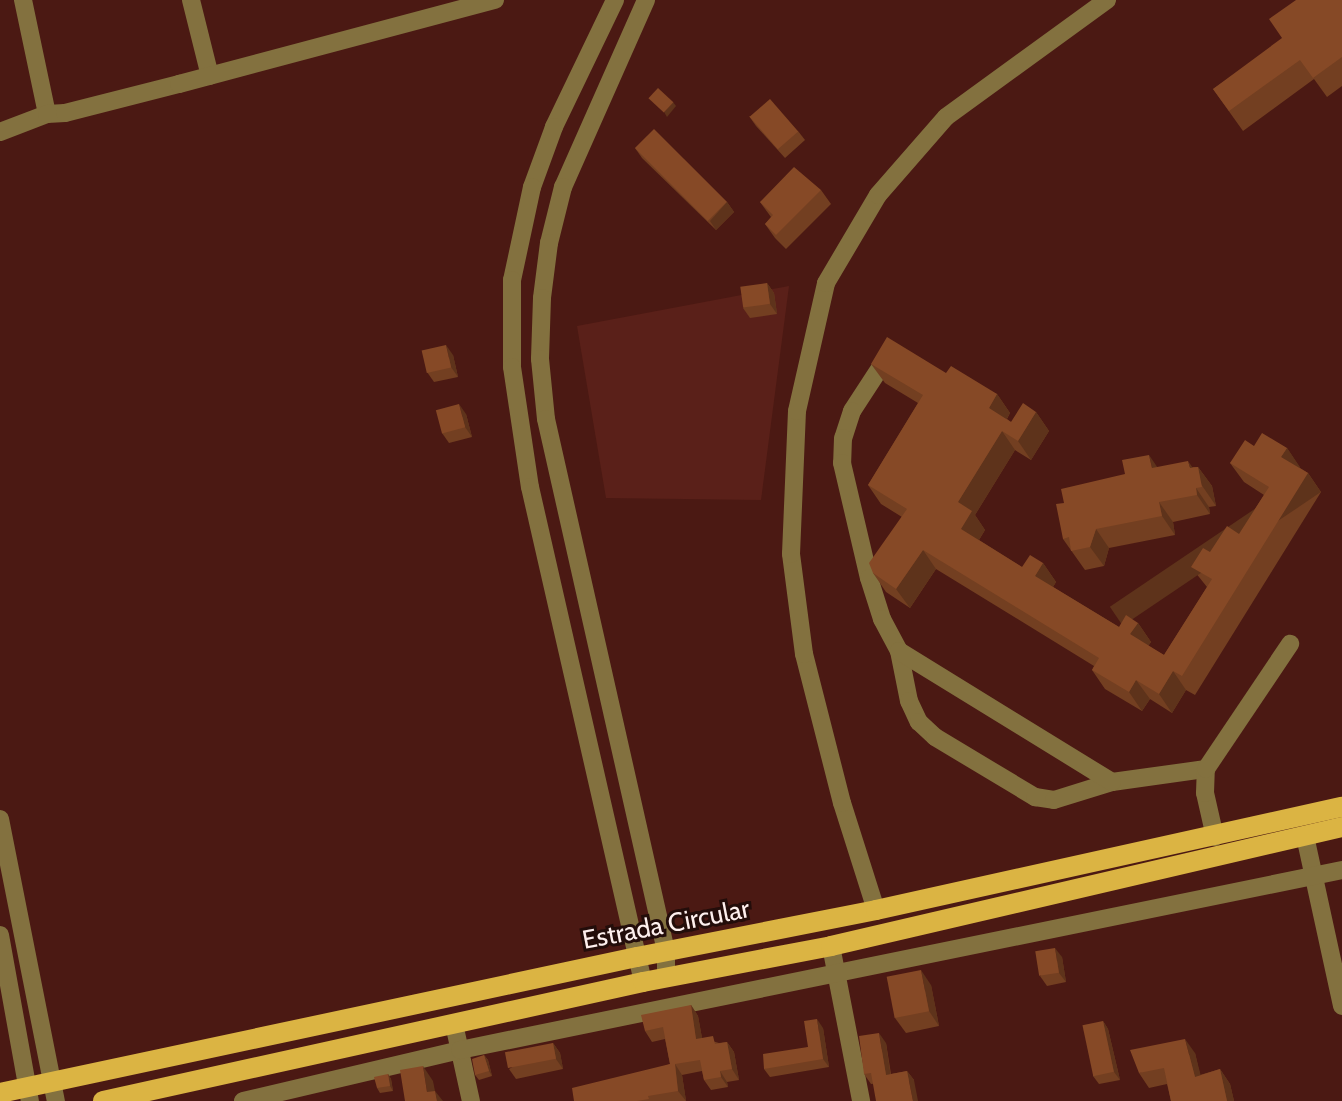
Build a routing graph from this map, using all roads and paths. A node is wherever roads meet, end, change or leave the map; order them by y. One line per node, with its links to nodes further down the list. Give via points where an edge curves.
1 (23, 0): 8 (street)
2 (191, 0): 7 (street)
3 (495, 0): 7 (street)
4 (615, 0): 26 (street, via 554,127 532,187 512,280 512,367 530,487)
5 (646, 0): 25 (street, via 563,187 549,243 540,359 546,419)
6 (1107, 0): 22 (street, via 946,117 878,195 826,283 797,411 791,554 804,654)
7 (210, 76): 8 (street)
8 (47, 114): 9 (street)
9 (0, 132)
10 (880, 368): 12 (street, via 852,411 842,463 869,578)
11 (1290, 644): 13 (street)
12 (899, 651): 14 (street); 14 (street, via 909,701 919,722 935,737 1035,797 1054,800)
13 (1206, 769): 14 (street); 19 (street, via 1205,793)
14 (1112, 782)
15 (1342, 807): 19 (main road, Estrada Circular)
16 (0, 819): 34 (street)
17 (1342, 827): 18 (main road)
18 (1305, 836): 21 (street); 24 (main road)
19 (1215, 837): 22 (main road, Estrada Circular)
20 (1342, 870): 21 (street)
21 (1314, 876): 27 (street); 30 (street)
22 (876, 910): 25 (main road, Estrada Circular)
23 (0, 935): 36 (street)
24 (831, 946): 27 (street); 28 (main road)
25 (666, 951): 26 (main road, Estrada Circular); 28 (street)
26 (637, 957): 29 (street); 34 (main road, Estrada Circular)
27 (836, 974): 32 (street); 42 (street)
28 (666, 977): 29 (main road)
29 (643, 982): 31 (main road)
30 (1342, 1006)
31 (454, 1024): 32 (street); 33 (main road)
32 (460, 1050): 37 (street); 41 (street)
33 (285, 1061): 37 (street); 39 (main road)
34 (54, 1080): 36 (main road, Estrada Circular); 38 (street)
35 (0, 1093): 36 (main road, Estrada Circular)
36 (29, 1093)
37 (290, 1096): 40 (street)
38 (56, 1101)
39 (103, 1101)
40 (243, 1101)
41 (471, 1101)
42 (861, 1101)

